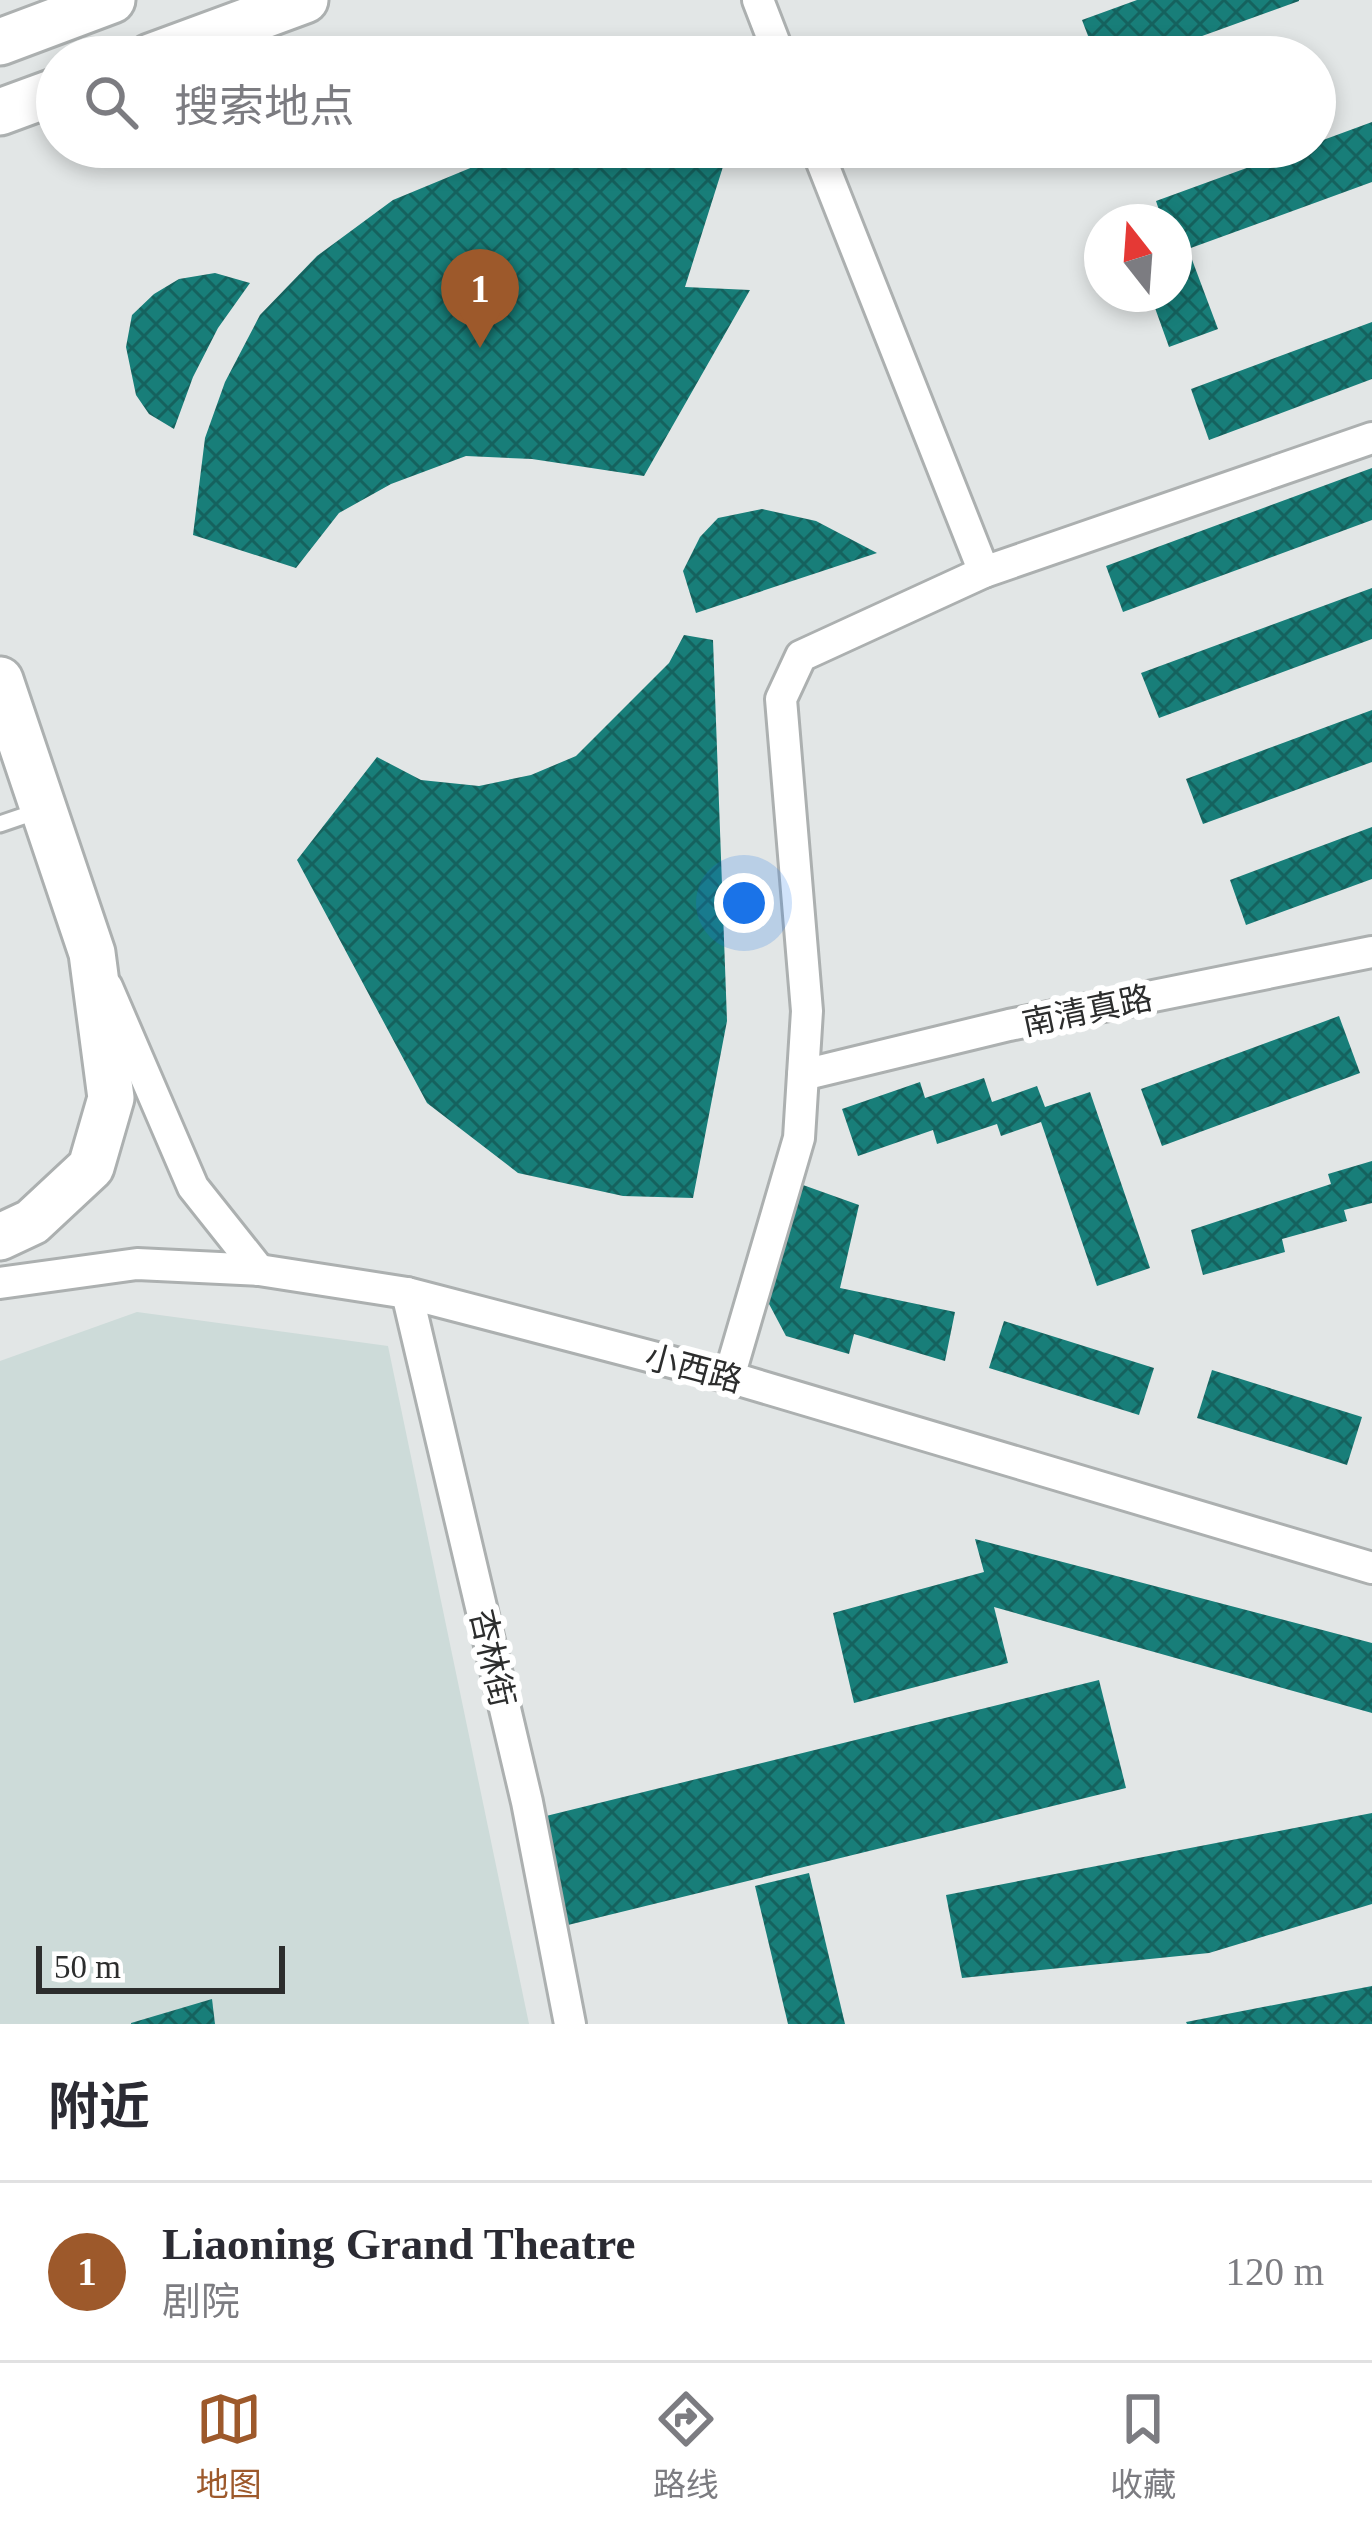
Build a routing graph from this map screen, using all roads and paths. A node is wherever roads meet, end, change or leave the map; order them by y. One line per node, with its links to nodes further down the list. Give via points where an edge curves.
1 (112, 0): 6 (main road)
2 (305, 0): 4 (main road)
3 (758, 0): 5 (street)
4 (207, 36)
5 (773, 36)
6 (0, 42)
7 (36, 99): 8 (main road)
8 (0, 112)
9 (824, 168): 11 (street)
10 (1372, 438): 11 (street)
11 (984, 572): 17 (street, via 801,656 781,699 807,1011)
12 (0, 680): 13 (main road)
13 (44, 809): 14 (lane); 16 (main road)
14 (0, 824)
15 (1372, 952): 17 (street, 南清真路)
16 (92, 953): 18 (main road, via 111,1099 91,1167 32,1222); 19 (street, via 194,1187)
17 (803, 1075): 22 (street, via 800,1138)
18 (0, 1237)
19 (260, 1270): 20 (street, 小西路, via 136,1264); 21 (street, 小西路)
20 (0, 1282)
21 (407, 1293): 22 (street, 小西路); 24 (street, 杏林街, via 527,1802)
22 (729, 1377): 23 (street, 小西路)
23 (1372, 1568)
24 (570, 2024)

